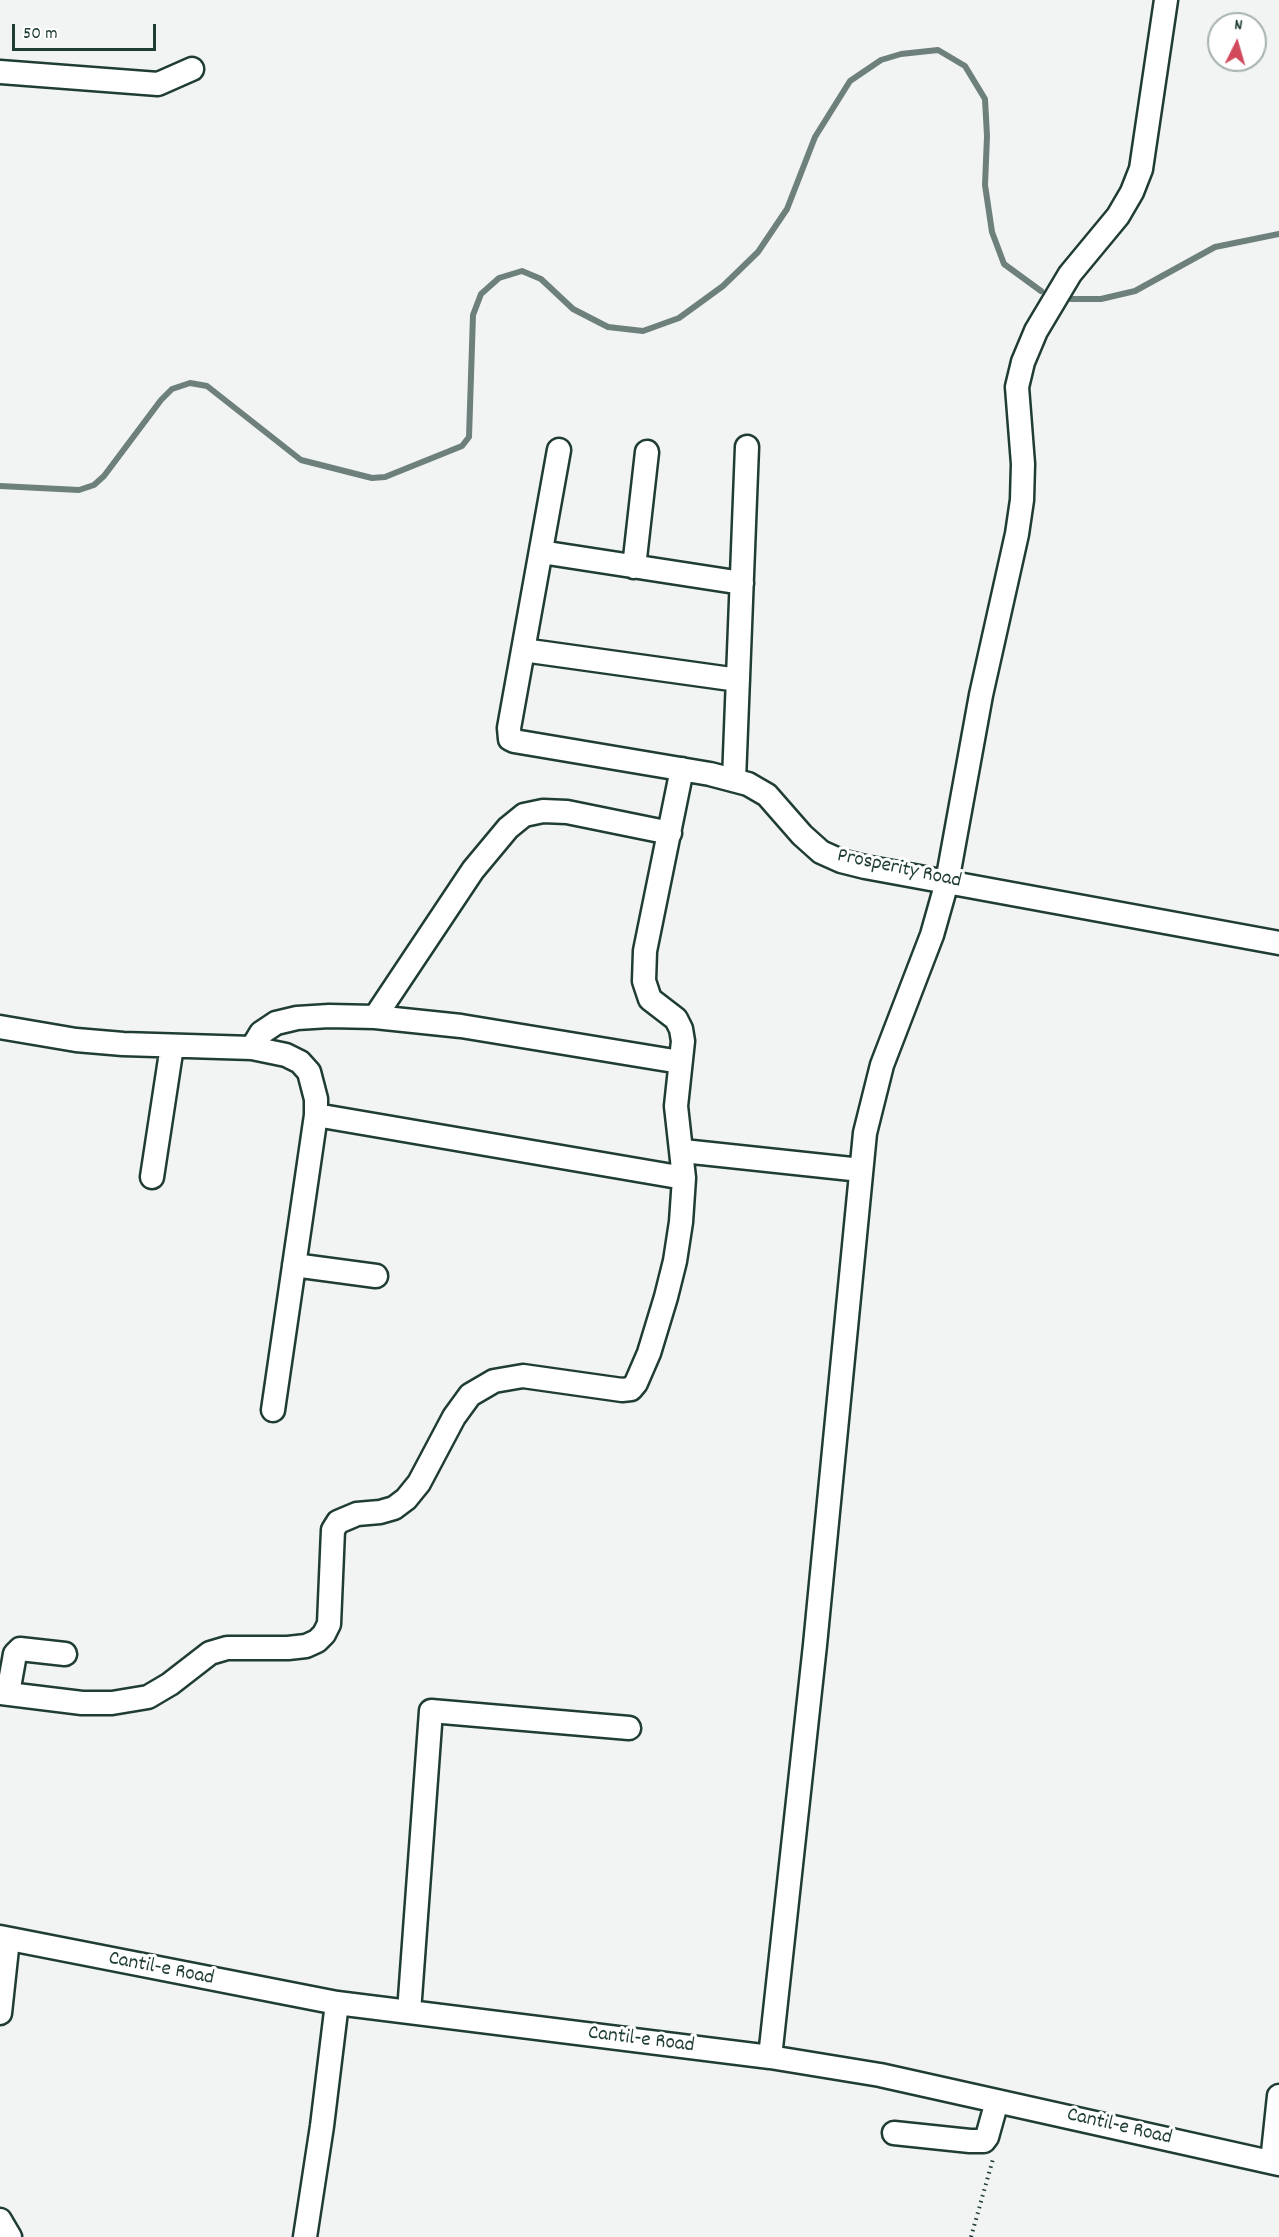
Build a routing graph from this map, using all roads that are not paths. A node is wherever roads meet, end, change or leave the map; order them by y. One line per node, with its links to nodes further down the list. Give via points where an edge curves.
1 (1166, 0): 15 (street, via 1141,169 1132,192 1118,216 1070,274 1036,331 1023,362 1017,387 1022,500)
2 (192, 69): 3 (street, via 158,84)
3 (0, 72)
4 (747, 447): 9 (street)
5 (559, 450): 7 (street)
6 (647, 452): 8 (street)
7 (541, 552): 8 (street); 10 (street)
8 (634, 567): 9 (street)
9 (742, 583): 11 (street)
10 (523, 650): 11 (street); 12 (street, Prosperity Road, via 510,739)
11 (738, 680): 13 (street)
12 (682, 769): 13 (street, Prosperity Road); 14 (street)
13 (734, 780): 15 (street, Prosperity Road, via 767,795 821,852 865,867)
14 (670, 833): 17 (street, via 567,812 524,815 473,870); 21 (street, via 645,951 644,981 650,999 676,1019 681,1029)
15 (947, 882): 16 (street, Prosperity Road); 24 (street, via 932,935 882,1065 865,1133)
16 (1279, 943)
17 (375, 1017): 20 (street, via 329,1016 276,1023 261,1033); 21 (street, via 461,1026)
18 (0, 1027): 19 (street, via 76,1040)
19 (172, 1046): 20 (street); 25 (street)
20 (252, 1048): 22 (street, via 300,1062 314,1086)
21 (680, 1062): 23 (street, via 676,1106)
22 (316, 1114): 26 (street); 27 (street)
23 (683, 1151): 24 (street); 26 (street)
24 (861, 1170): 38 (street)
25 (152, 1177)
26 (684, 1178): 31 (street, via 675,1261 649,1353 636,1383 631,1389 622,1390 523,1376 494,1381 470,1395 406,1499 394,1508 357,1514 338,1522 333,1530 328,1624 317,1641 306,1646 227,1648 210,1653 170,1684 134,1700 82,1703)
27 (294, 1265): 28 (street); 29 (street)
28 (376, 1276)
29 (273, 1410)
30 (65, 1654): 31 (street, via 20,1648)
31 (4, 1693)
32 (629, 1728): 36 (street, via 431,1712)
33 (4, 1938): 34 (street, Cantil-e Road); 35 (street)
34 (337, 2003): 36 (street, Cantil-e Road); 45 (street)
35 (0, 2004): 37 (street)
36 (409, 2012): 38 (street, Cantil-e Road)
37 (0, 2013)
38 (770, 2057): 40 (street, Cantil-e Road)
39 (1279, 2096): 42 (street)
40 (997, 2100): 41 (street, via 984,2141); 42 (street, Cantil-e Road)
41 (894, 2133)
42 (1276, 2163)
43 (0, 2220): 44 (street)
44 (10, 2237)
45 (305, 2237)

